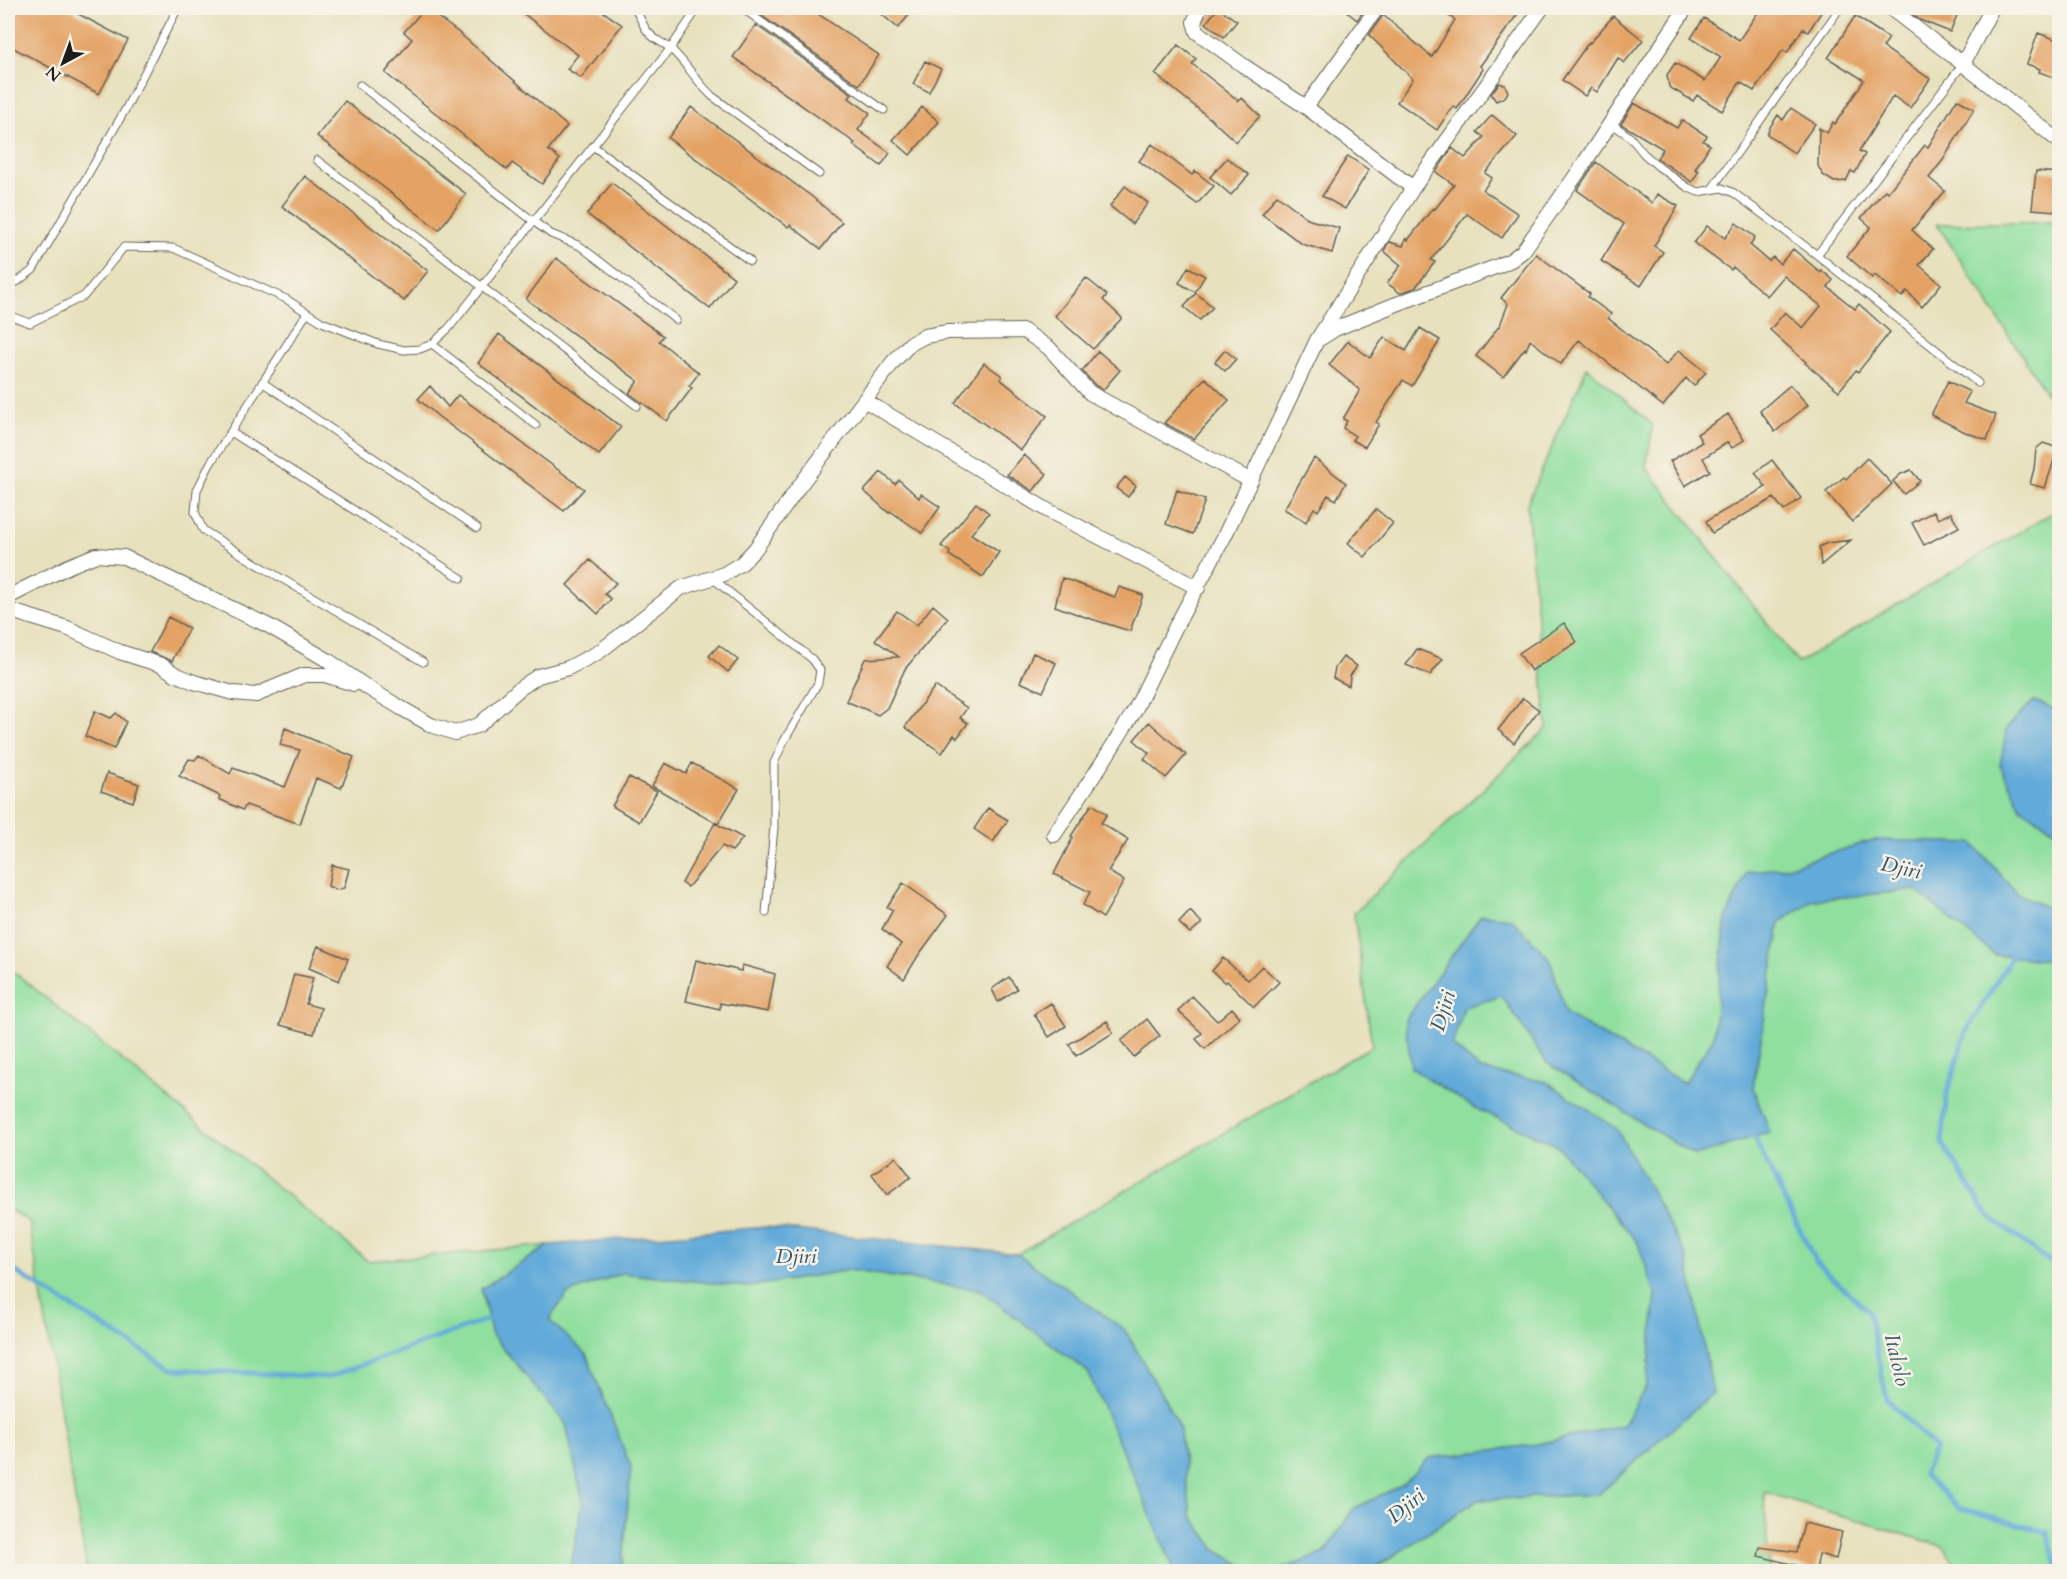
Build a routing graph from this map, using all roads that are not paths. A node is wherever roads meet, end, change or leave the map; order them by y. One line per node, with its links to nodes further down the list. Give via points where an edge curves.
1 (178, 8): 27 (lane, via 33,270 17,282)
2 (634, 8): 12 (lane, via 647,32)
3 (698, 8): 12 (lane)
4 (742, 8): 16 (lane)
5 (1200, 8): 15 (street, via 1194,22 1197,32)
6 (1377, 8): 15 (street)
7 (1542, 8): 22 (street)
8 (1686, 8): 17 (street)
9 (1840, 8): 23 (lane)
10 (1890, 8): 13 (street)
11 (1992, 8): 13 (street)
12 (670, 49): 19 (lane); 21 (lane, via 712,96)
13 (1963, 64): 18 (street); 25 (lane)
14 (360, 85): 24 (lane)
15 (1306, 107): 22 (street)
16 (884, 110)
17 (1610, 122): 23 (lane, via 1687,187 1698,192); 32 (street, via 1523,251 1511,260 1335,329)
18 (2060, 142)
19 (593, 146): 24 (lane); 26 (lane)
20 (317, 160): 28 (lane)
21 (819, 174)
22 (1413, 188): 32 (street)
23 (1712, 190): 25 (lane, via 1722,188 1734,193)
24 (533, 221): 28 (lane); 31 (lane, via 551,234 580,246)
25 (1817, 255): 35 (lane)
26 (750, 261)
27 (8, 277)
28 (480, 287): 33 (lane); 37 (lane)
29 (307, 313): 30 (lane, via 286,298 173,248 123,247 84,296 30,323); 33 (lane, via 378,344 420,350); 34 (lane)
30 (8, 315)
31 (676, 320)
32 (1317, 340): 40 (street)
33 (432, 344): 38 (lane)
34 (262, 382): 39 (lane); 41 (lane)
35 (1978, 383)
36 (864, 400): 40 (street, via 910,344 925,336 1024,331 1049,348 1090,393); 43 (street, via 756,548 741,563); 44 (street, via 1047,510)
37 (637, 406)
38 (536, 425)
39 (231, 432): 42 (lane); 47 (lane, via 197,490 195,512 203,530)
40 (1251, 482): 44 (street)
41 (477, 528)
42 (461, 578)
43 (711, 578): 48 (street, via 681,588 600,652 568,668 538,676 478,725 454,733); 50 (lane, via 812,659 820,670 818,683 774,763 774,827)
44 (1198, 588): 49 (street, via 1135,710)
45 (8, 597): 48 (street, via 96,555 124,557 269,626)
46 (8, 610): 48 (street, via 67,628 194,682 233,693 256,694 304,675 325,675)
47 (423, 662)
48 (368, 688)
49 (1054, 835)
50 (766, 913)

